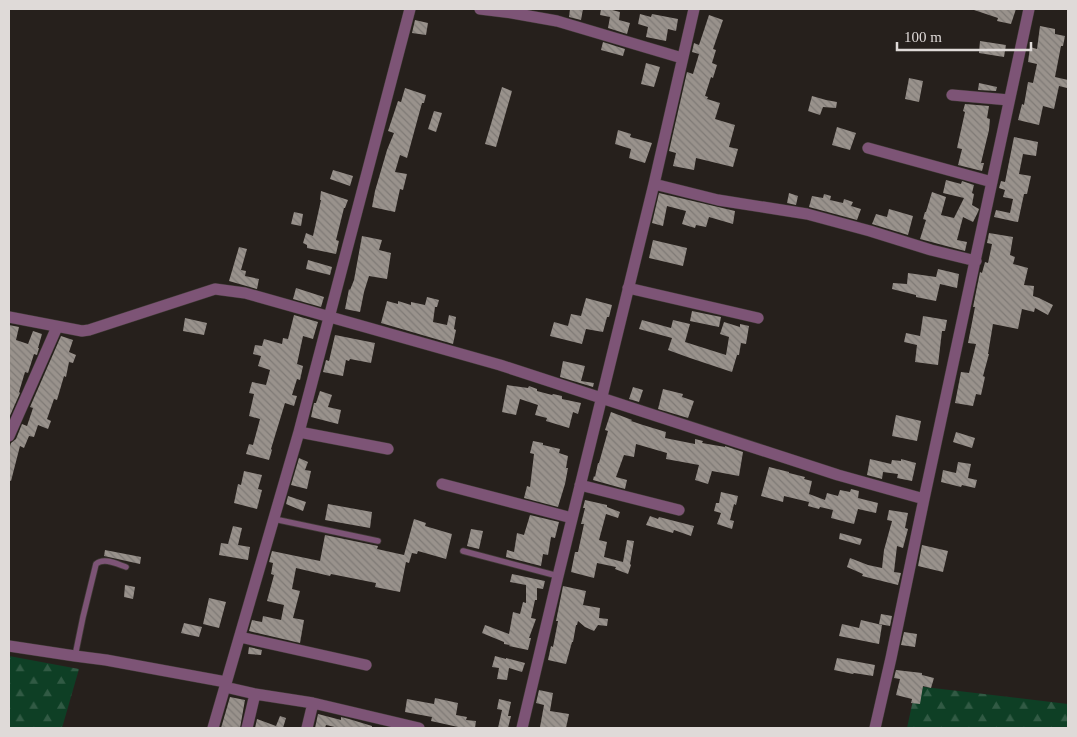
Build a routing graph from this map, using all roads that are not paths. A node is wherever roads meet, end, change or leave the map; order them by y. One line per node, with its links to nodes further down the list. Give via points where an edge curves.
1 (410, 9): 13 (street)
2 (480, 9): 5 (street, via 556,21)
3 (694, 9): 5 (street)
4 (1029, 9): 7 (street)
5 (682, 58): 10 (street)
6 (952, 95): 7 (street)
7 (1009, 100): 9 (street)
8 (868, 148): 9 (street)
9 (992, 182): 11 (street)
10 (654, 184): 11 (street, via 718,200 808,214); 12 (street)
11 (976, 261): 23 (street)
12 (628, 288): 15 (street); 17 (street)
13 (329, 316): 16 (street, via 245,293 215,289 89,330); 17 (street); 18 (street)
14 (9, 317): 16 (street)
15 (758, 318)
16 (57, 327): 19 (street)
17 (601, 398): 22 (street); 23 (street, via 838,475)
18 (299, 432): 20 (street); 26 (street)
19 (9, 436)
20 (388, 449)
21 (442, 484): 25 (street)
22 (580, 485): 24 (street); 25 (street)
23 (924, 499): 45 (street)
24 (679, 510)
25 (572, 518): 30 (street)
26 (274, 519): 27 (lane); 31 (street)
27 (378, 541)
28 (463, 551): 30 (lane)
29 (126, 566): 33 (lane, via 103,560 96,564)
30 (558, 576): 44 (street)
31 (240, 637): 34 (street); 35 (street)
32 (9, 646): 33 (street)
33 (75, 656): 35 (street)
34 (366, 665)
35 (226, 685): 36 (street); 39 (street)
36 (255, 694): 37 (street); 40 (street)
37 (313, 703): 38 (street); 41 (street)
38 (371, 716): 42 (street); 43 (street)
39 (213, 728)
40 (247, 728)
41 (307, 728)
42 (368, 728)
43 (418, 728)
44 (522, 728)
45 (875, 728)

